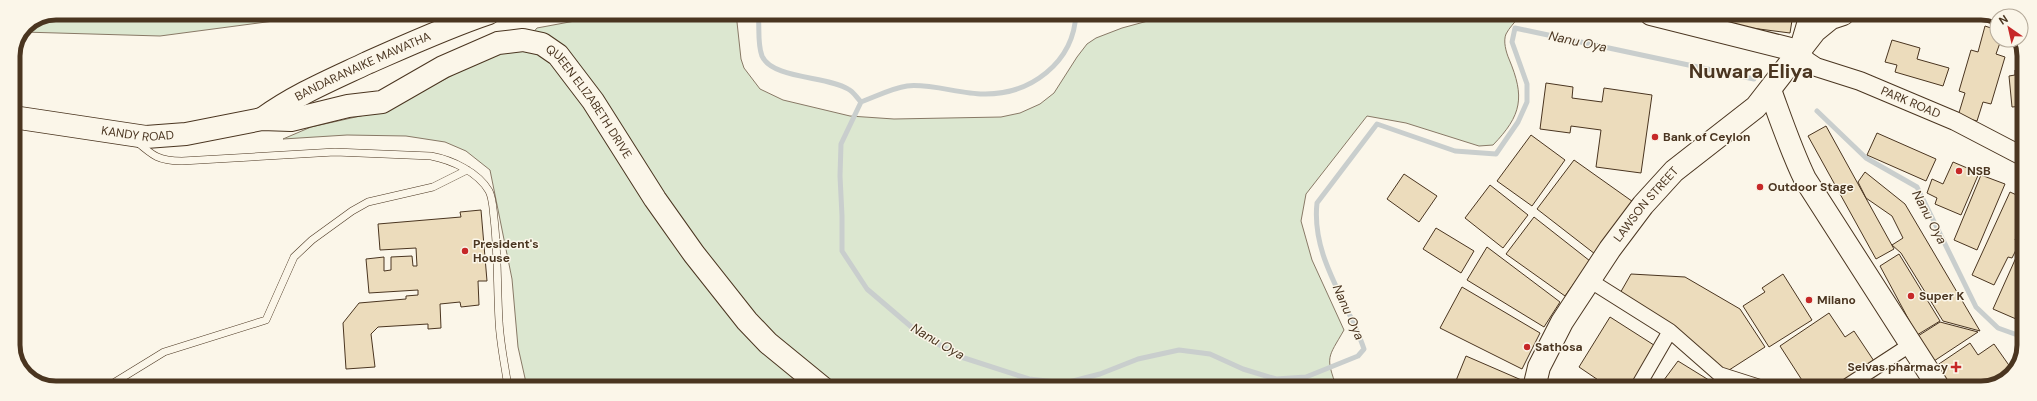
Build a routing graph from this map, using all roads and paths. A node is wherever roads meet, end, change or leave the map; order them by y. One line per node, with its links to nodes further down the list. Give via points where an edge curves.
1 (469, 20): 9 (main road, BANDARANAIKE MAWATHA, via 438,31 332,79 299,95)
2 (1695, 20): 5 (main road)
3 (1807, 20): 5 (street)
4 (1828, 20): 5 (main road, LAWSON STREET)
5 (1798, 51): 6 (main road, LAWSON STREET); 12 (street, PARK ROAD, via 1816,67 1860,81 1955,121)
6 (1770, 90): 7 (main road, LAWSON STREET); 11 (main road)
7 (1749, 114): 11 (main road, via 1773,121); 14 (main road, LAWSON STREET, via 1717,136 1670,175 1643,205)
8 (20, 118): 10 (main road, KANDY ROAD)
9 (262, 119): 10 (main road, KANDY ROAD, via 186,134); 19 (main road, QUEEN ELIZABETH DRIVE, via 291,120 348,106 382,102 443,67 498,43 523,40 548,46 558,55 593,101 655,199 747,321 768,344)
10 (130, 136): 13 (lane, via 146,151 164,161 335,152 431,156)
11 (1789, 146): 16 (main road, via 1821,207)
12 (2017, 153)
13 (467, 170): 17 (lane, via 433,186 368,202 312,240 294,257 266,320 164,352); 18 (lane, via 485,184 492,203 499,323)
14 (1589, 280): 15 (street); 20 (main road, LAWSON STREET, via 1553,337 1539,367)
15 (1670, 331): 21 (street); 22 (street, via 1719,374)
16 (1910, 345): 23 (street); 24 (main road)
17 (117, 381)
18 (507, 381)
19 (814, 381)
20 (1536, 381)
21 (1641, 381)
22 (1741, 381)
23 (1855, 381)
24 (1934, 381)

